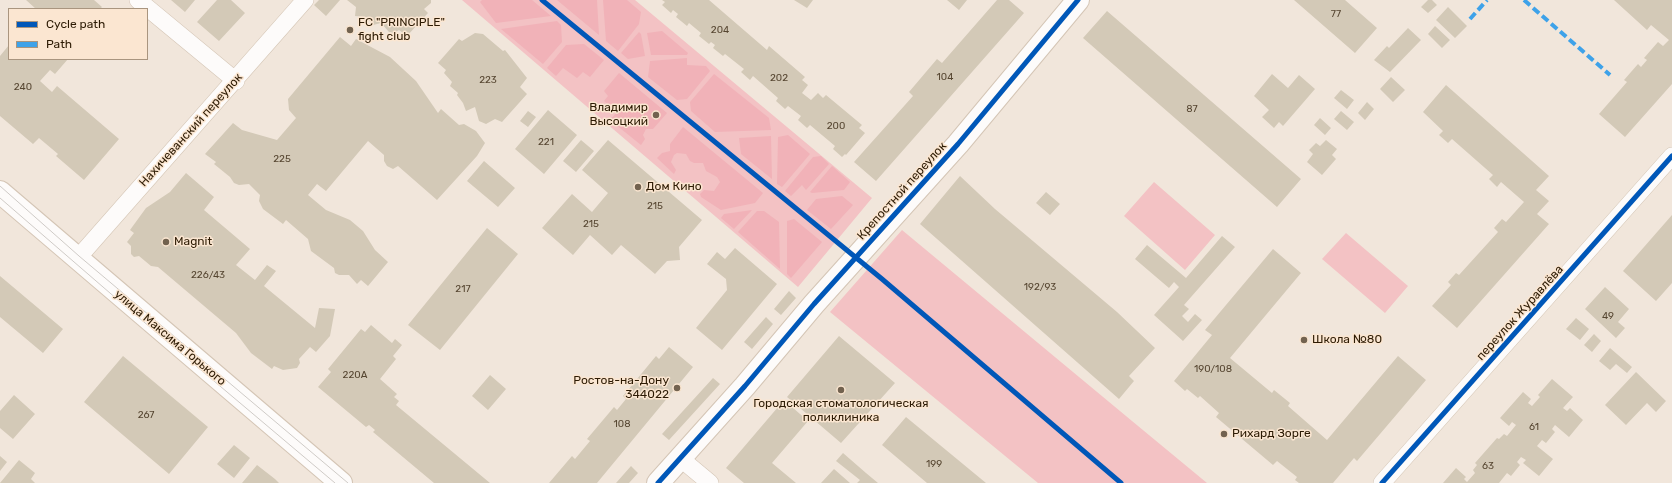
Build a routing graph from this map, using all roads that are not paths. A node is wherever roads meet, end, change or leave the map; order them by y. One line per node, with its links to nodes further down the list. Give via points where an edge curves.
1 (138, 0): 4 (street)
2 (305, 0): 6 (street, Нахичеванский переулок)
3 (1078, 0): 10 (street, Крепостной переулок, via 958,144)
4 (148, 8)
5 (148, 8): 6 (street)
6 (236, 80): 9 (street, Нахичеванский переулок)
7 (1672, 156): 14 (street, переулок Журавлёва)
8 (0, 192): 9 (street, улица Максима Горького)
9 (77, 259): 11 (street, улица Максима Горького)
10 (680, 458): 12 (street, Крепостной переулок); 13 (street)
11 (341, 483)
12 (658, 483)
13 (710, 483)
14 (1382, 483)

